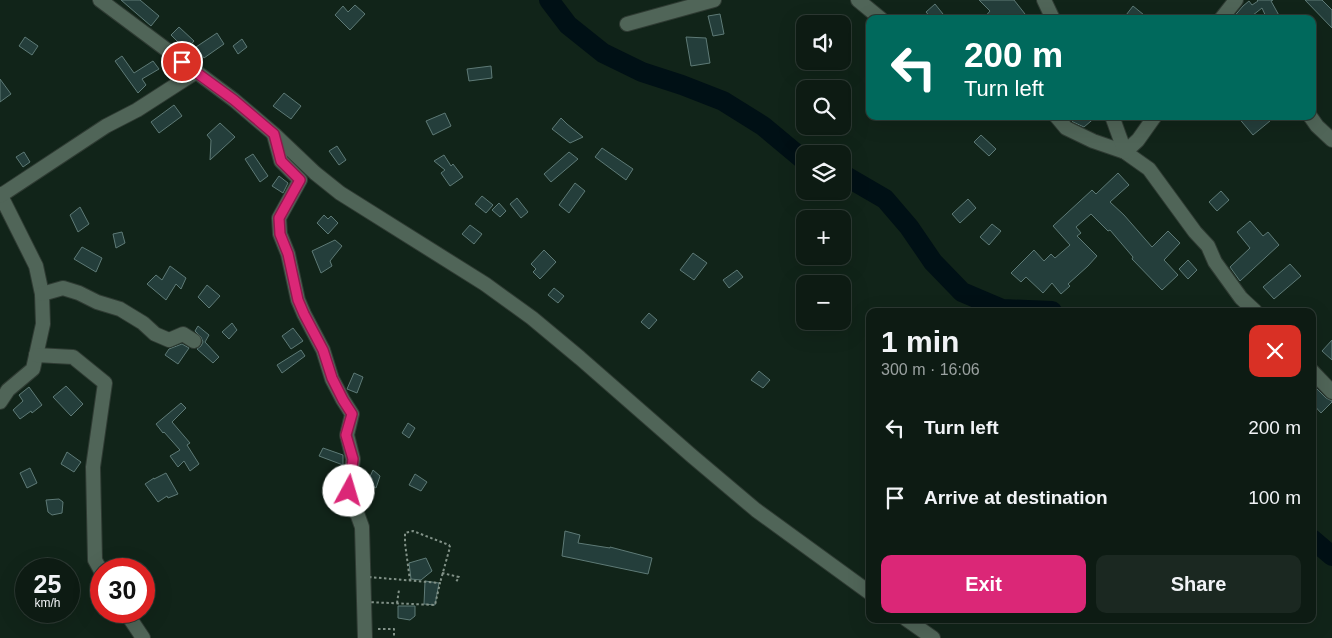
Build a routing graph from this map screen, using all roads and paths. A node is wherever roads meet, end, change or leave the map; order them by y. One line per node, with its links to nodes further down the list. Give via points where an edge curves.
1 (100, 0): 10 (street)
2 (714, 0): 9 (street)
3 (858, 0): 6 (street)
4 (1044, 0): 7 (street)
5 (1233, 1): 8 (street)
6 (876, 15)
7 (1051, 15)
8 (1224, 15)
9 (627, 24)
10 (196, 72): 15 (street); 18 (street)
11 (1059, 120): 17 (street, via 1066,128)
12 (1113, 120): 17 (street)
13 (1152, 120): 17 (street)
14 (1313, 120): 16 (street)
15 (274, 134): 32 (street, via 340,193 485,284 532,318 756,510); 38 (street, via 281,161 300,180 279,218 280,234 298,300 323,350 332,378 352,414 346,435 353,459 349,491 362,527)
16 (1332, 140)
17 (1125, 152): 20 (street, via 1149,169 1208,246 1214,262)
18 (0, 195): 19 (street, via 36,266)
19 (42, 294): 21 (street, via 63,288 120,309 169,340 183,334); 22 (street, via 43,324)
20 (1251, 308)
21 (194, 341)
22 (36, 355): 25 (street, via 33,370 8,390); 26 (street, via 73,357 105,383 93,467)
23 (1316, 376): 24 (street)
24 (1332, 392)
25 (0, 402)
26 (95, 558)
27 (442, 573): 28 (path, via 449,545 413,531 405,533); 29 (path, via 457,576); 30 (path)
28 (410, 581): 30 (path); 33 (path, via 369,577 367,602)
29 (456, 582)
30 (440, 583): 33 (path, via 435,605)
31 (398, 590): 33 (path)
32 (866, 590)
33 (397, 603)
34 (133, 623): 37 (street)
35 (912, 623): 40 (street)
36 (376, 629): 39 (path, via 394,629)
37 (143, 638)
38 (365, 638)
39 (394, 638)
40 (933, 638)

